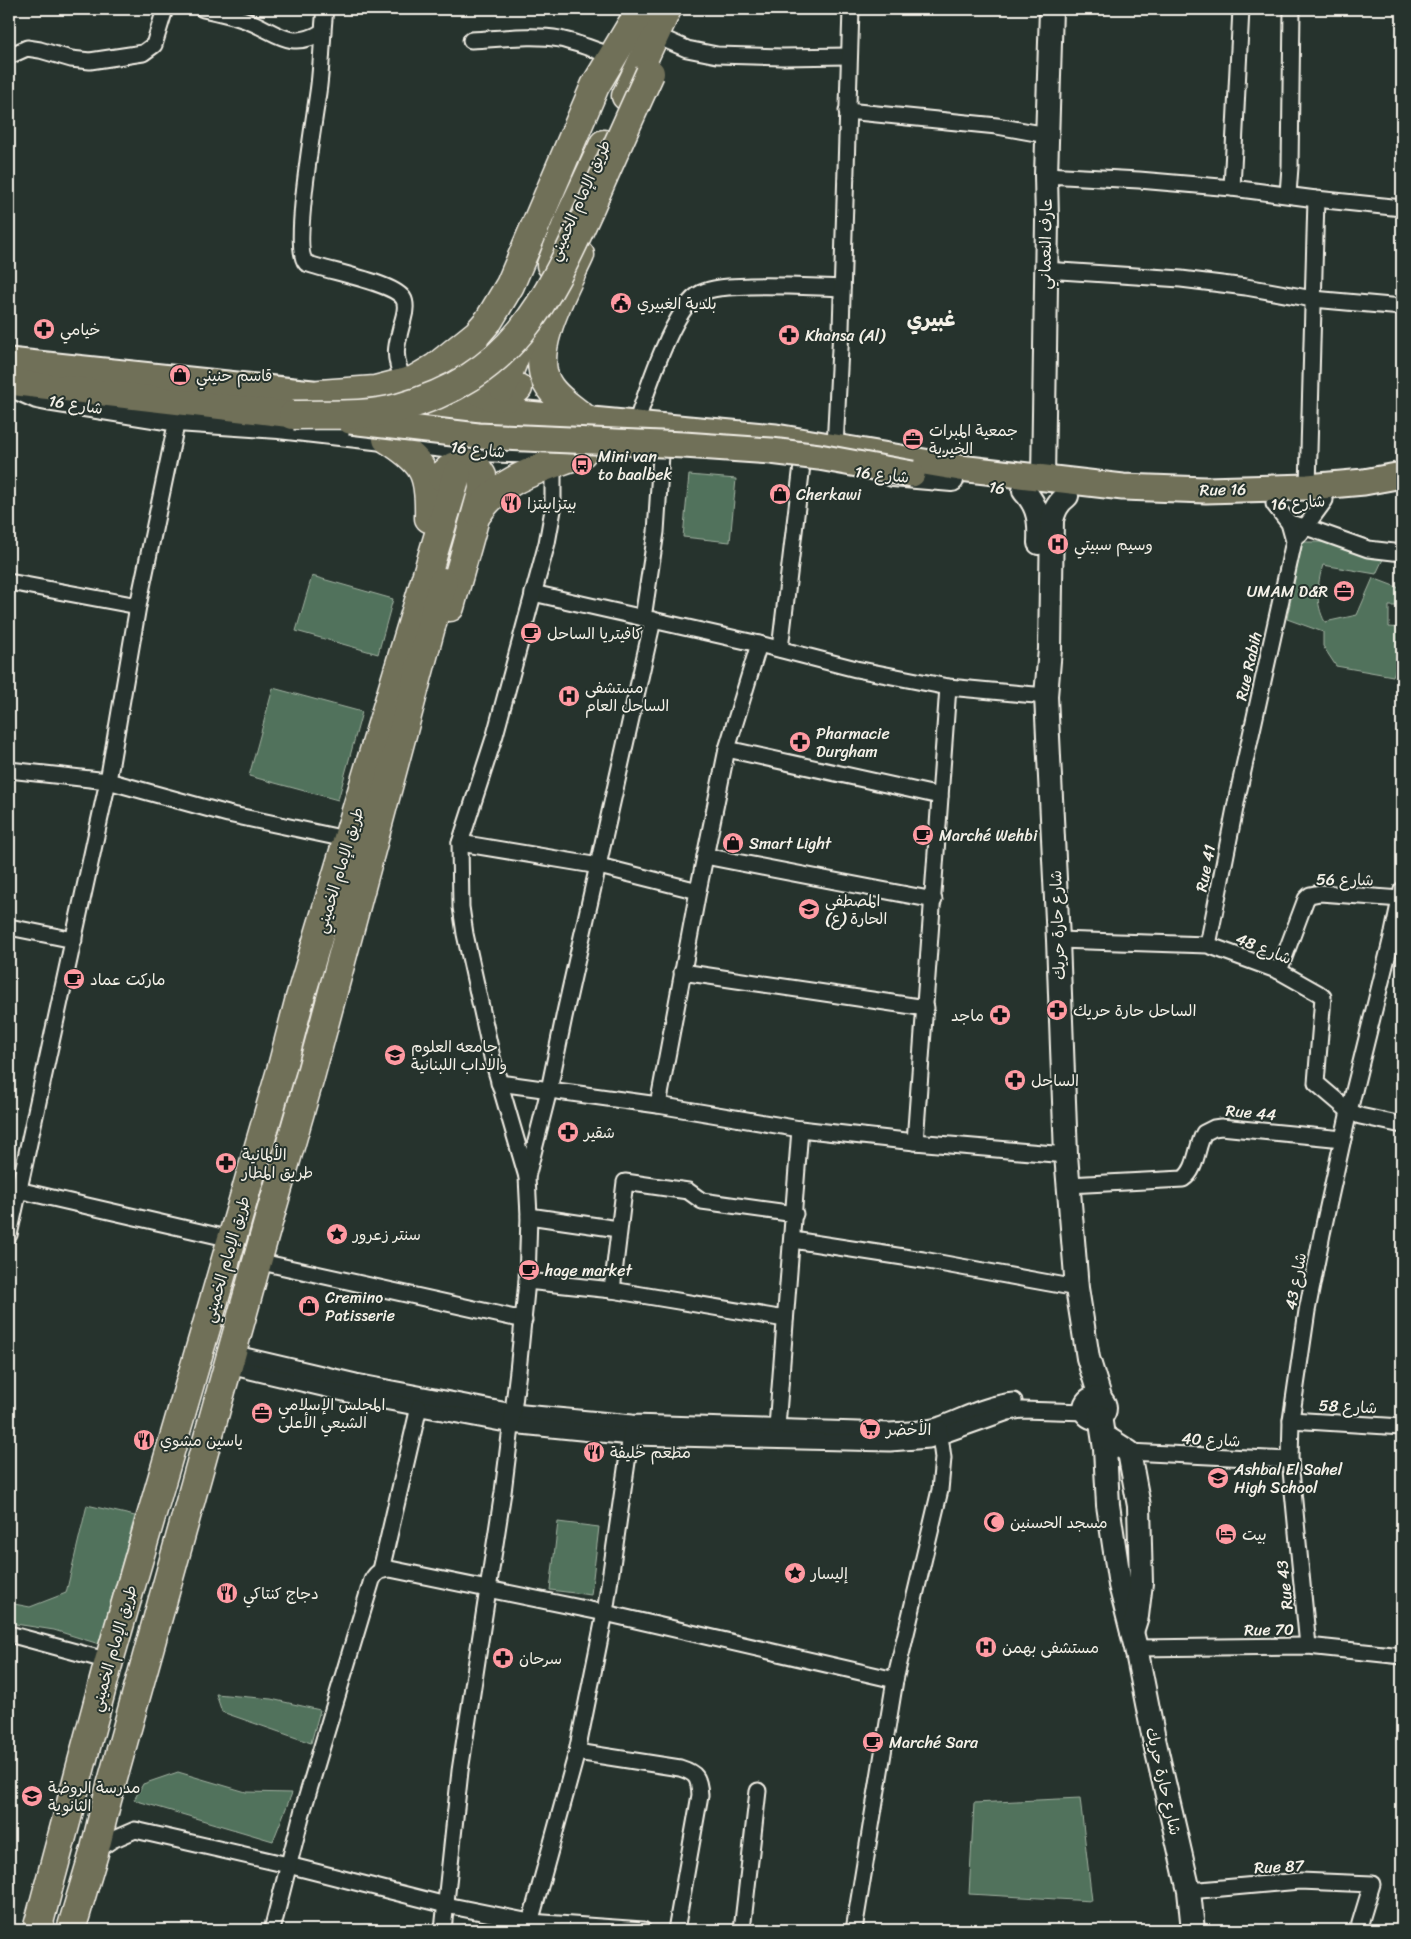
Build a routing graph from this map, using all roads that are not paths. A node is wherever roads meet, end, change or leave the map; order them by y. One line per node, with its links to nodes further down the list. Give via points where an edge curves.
1 (165, 9): 11 (street, via 154,45 143,53 90,61 27,48)
2 (203, 9): 9 (street, via 245,20 285,39 306,40)
3 (325, 9): 9 (street)
4 (851, 9): 13 (street)
5 (1051, 9): 15 (street, عارف النعماني)
6 (1241, 9): 17 (street)
7 (1292, 9): 18 (street)
8 (656, 28): 12 (highway); 13 (street, via 687,49 717,55); 26 (highway, via 650,90 641,118); 29 (highway, طريق الإمام الخميني); 31 (highway, bridge, via 566,261 530,320 508,346 458,385 398,408 365,413)
9 (322, 32): 28 (street, via 303,206 301,255 306,263 382,285 404,299 396,356)
10 (470, 40): 12 (street, via 558,39)
11 (9, 56)
12 (612, 56): 22 (highway, via 584,110)
13 (848, 56): 14 (street)
14 (847, 111): 15 (street, via 997,126); 23 (street)
15 (1047, 135): 16 (street, عارف النعماني)
16 (1046, 175): 17 (street); 21 (street, عارف النعماني)
17 (1232, 188): 18 (street)
18 (1288, 194): 19 (street)
19 (1316, 199): 20 (street); 24 (street)
20 (1402, 208)
21 (1045, 270): 24 (street, via 1181,279); 44 (street, عارف النعماني)
22 (510, 285): 26 (highway, via 476,361 472,381 475,388 496,397 511,395 524,379); 28 (highway, via 477,334 436,367)
23 (842, 288): 34 (street, via 780,285 724,287 700,293 683,308 649,382); 37 (street)
24 (1313, 299): 25 (street); 46 (street)
25 (1402, 307)
26 (547, 330): 33 (highway, via 542,363 547,383)
27 (11, 378): 30 (main road, شارع 16); 31 (main road, شارع 16); 32 (street, شارع 16, via 37,397)
28 (404, 383): 30 (highway, via 375,390)
29 (495, 384)
30 (320, 394): 33 (main road, شارع 16)
31 (292, 415): 43 (main road, شارع 16, bridge, via 478,436 771,451)
32 (177, 420): 36 (street, شارع 16, via 279,426); 56 (street)
33 (587, 420): 34 (main road, شارع 16)
34 (636, 424): 35 (main road, شارع 16)
35 (675, 427): 37 (main road, شارع 16, via 776,437); 39 (main road, via 659,436 658,442)
36 (387, 439): 40 (street, شارع 16); 48 (highway, via 415,459 424,472 429,489)
37 (835, 447): 44 (main road, شارع 16, via 960,468)
38 (582, 453): 39 (street, شارع 16); 40 (highway)
39 (670, 455): 41 (street, شارع 16); 57 (street, via 656,532)
40 (553, 458): 49 (highway, via 499,489); 55 (street, via 553,510)
41 (802, 465): 43 (street, شارع 16); 59 (street)
42 (1402, 475): 46 (main road, Rue 16)
43 (952, 480): 44 (main road, 16)
44 (1045, 490): 46 (main road, Rue 16, via 1123,487); 47 (main road, شارع 16); 54 (street, via 1037,509); 54 (street, via 1060,502 1052,520)
45 (1402, 492): 46 (main road, شارع 16)
46 (1316, 494): 47 (main road, شارع 16); 50 (street, Rue Rabih)
47 (1281, 514): 50 (street); 51 (street, Rue Rabih)
48 (429, 518): 49 (highway, via 445,473 452,466 465,464 477,468 483,480); 68 (highway, via 364,743)
49 (473, 524): 67 (highway, via 404,776 392,807)
50 (1306, 527): 51 (street, Rue Rabih); 52 (street, via 1368,548)
51 (1294, 541): 66 (street, Rue Rabih)
52 (1402, 553)
53 (9, 582): 56 (street)
54 (1045, 585): 61 (street, شارع حارة حريك, via 1038,649)
55 (532, 592): 57 (street); 69 (street, via 495,734)
56 (138, 606): 64 (street)
57 (648, 619): 58 (street); 71 (street)
58 (759, 644): 59 (street); 62 (street)
59 (780, 649): 60 (street)
60 (948, 687): 61 (street); 65 (street)
61 (1046, 696): 78 (street, شارع حارة حريك)
62 (727, 749): 65 (street); 70 (street)
63 (9, 770): 64 (street)
64 (108, 782): 68 (street, via 228,814); 77 (street)
65 (940, 796): 75 (street)
66 (1237, 798): 79 (street, Rue 41)
67 (378, 826): 72 (highway, طريق الإمام الخميني, via 464,476); 84 (highway, طريق الإمام الخميني)
68 (341, 838): 72 (highway)
69 (460, 843): 71 (street); 85 (street, via 461,907 465,934)
70 (705, 856): 73 (street); 75 (street)
71 (599, 866): 73 (street); 86 (street)
72 (338, 873): 83 (highway, طريق الإمام الخميني)
73 (698, 891): 81 (street)
74 (1402, 894): 80 (street, شارع 56, via 1310,895); 88 (street, شارع 43)
75 (934, 900): 82 (street)
76 (9, 927): 77 (street)
77 (74, 940): 96 (street)
78 (1058, 940): 79 (street, شارع 48); 93 (street, شارع حارة حريك)
79 (1208, 945): 80 (street, شارع 48)
80 (1279, 970): 88 (street, شارع 48, via 1323,997 1316,1083)
81 (682, 972): 82 (street); 87 (street)
82 (926, 1008): 92 (street)
83 (282, 1066): 84 (highway); 101 (highway, طريق الإمام الخميني)
84 (310, 1077): 103 (highway, طريق الإمام الخميني)
85 (499, 1083): 86 (street); 94 (street)
86 (550, 1090): 87 (street); 94 (street)
87 (658, 1106): 90 (street)
88 (1349, 1110): 89 (street, via 1360,1116); 91 (street, شارع 43)
89 (1402, 1125)
90 (800, 1129): 92 (street); 97 (street)
91 (1343, 1139): 95 (street, Rue 44, via 1214,1128 1204,1133 1189,1175 1183,1179); 113 (street, شارع 43, via 1307,1311)
92 (916, 1142): 93 (street)
93 (1066, 1155): 95 (street, شارع حارة حريك)
94 (527, 1177): 98 (street)
95 (1068, 1185): 105 (street, شارع حارة حريك)
96 (14, 1189): 100 (street); 101 (street)
97 (795, 1214): 99 (street, via 702,1201 688,1191 624,1182); 102 (street)
98 (529, 1216): 99 (street); 104 (street)
99 (618, 1229): 106 (street)
100 (9, 1234)
101 (231, 1238): 122 (highway, طريق الإمام الخميني)
102 (793, 1240): 105 (street); 107 (street)
103 (258, 1261): 108 (street); 109 (highway, طريق الإمام الخميني)
104 (527, 1281): 106 (street); 108 (street)
105 (1076, 1288): 111 (street, شارع حارة حريك)
106 (612, 1290): 107 (street)
107 (785, 1319): 114 (street)
108 (524, 1320): 112 (street)
109 (230, 1359): 110 (street, via 352,1395); 112 (street, via 356,1382); 123 (highway, طريق الإمام الخميني)
110 (418, 1407): 112 (street); 120 (street)
111 (1094, 1411): 117 (street, via 1022,1410); 118 (street); 126 (street, شارع حارة حريك, via 1120,1585)
112 (512, 1419): 116 (street); 121 (street)
113 (1291, 1420): 115 (street, شارع 58); 119 (street, شارع 43)
114 (777, 1427): 116 (street); 117 (street)
115 (1402, 1427)
116 (632, 1430): 117 (street, via 890,1443 929,1440); 124 (street)
117 (939, 1431): 130 (street, via 943,1458 940,1490)
118 (1129, 1452): 119 (street, شارع 40); 126 (street, شارع حارة حريك, via 1138,1506 1140,1583)
119 (1290, 1460): 127 (street, Rue 43)
120 (381, 1570): 121 (street, via 390,1569); 134 (street, via 372,1580)
121 (488, 1589): 124 (street); 136 (street, via 460,1770)
122 (127, 1600): 123 (highway); 129 (highway, طريق الإمام الخميني)
123 (160, 1610): 133 (highway, طريق الإمام الخميني)
124 (605, 1613): 130 (street); 131 (street)
125 (9, 1634): 129 (street)
126 (1134, 1641): 127 (street, Rue 70); 135 (street, شارع حارة حريك)
127 (1308, 1646): 128 (street, Rue 70)
128 (1402, 1656)
129 (109, 1662): 137 (highway, طريق الإمام الخميني)
130 (895, 1680): 145 (street)
131 (577, 1752): 138 (street); 143 (street, via 674,1766 696,1775 700,1795)
132 (758, 1791): 144 (street)
133 (94, 1853): 134 (street, via 112,1840 135,1830); 139 (highway, طريق الإمام الخميني)
134 (288, 1865): 136 (street); 140 (street)
135 (1189, 1891): 146 (street, شارع حارة حريك); 147 (street, Rue 87, via 1300,1881 1372,1884)
136 (446, 1905): 138 (street); 141 (street)
137 (40, 1925)
138 (529, 1926): 142 (street)
139 (70, 1930)
140 (272, 1930)
141 (443, 1930)
142 (642, 1930)
143 (676, 1930)
144 (742, 1930)
145 (854, 1930)
146 (1193, 1930)
147 (1358, 1930)

